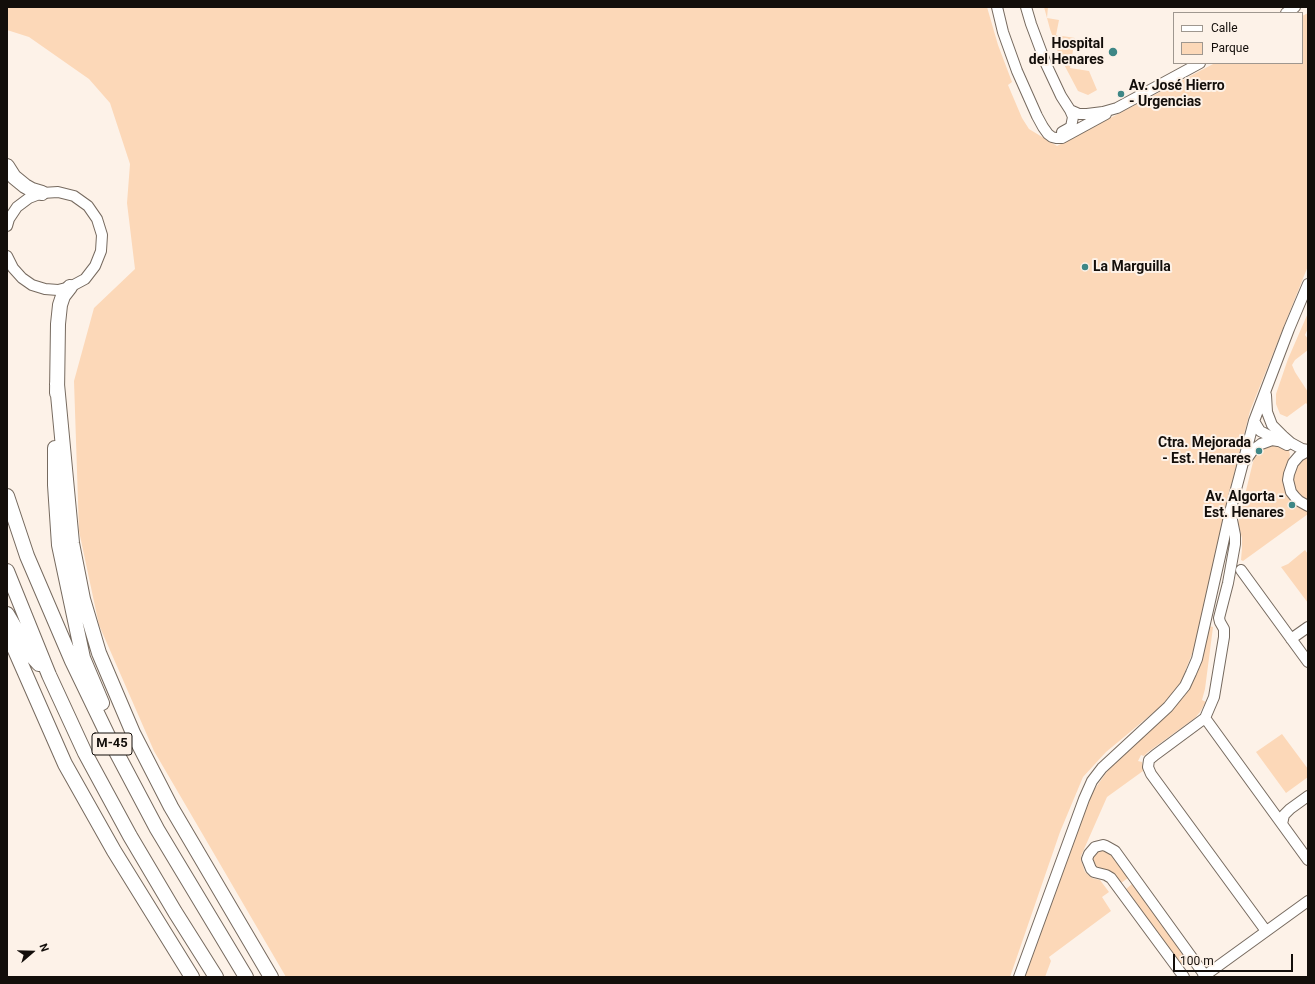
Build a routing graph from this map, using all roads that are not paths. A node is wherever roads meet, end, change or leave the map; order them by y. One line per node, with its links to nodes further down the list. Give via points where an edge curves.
1 (997, 7): 6 (street, via 1016,71)
2 (1026, 7): 5 (street, via 1046,64)
3 (1198, 64): 4 (street)
4 (1114, 109): 5 (street, via 1087,114); 6 (street, via 1062,138)
5 (1070, 110): 6 (street, via 1073,117 1071,128 1056,134)
6 (1048, 134)
7 (7, 166): 8 (highway, via 14,177 25,186)
8 (42, 193): 9 (street, via 29,198 18,207); 13 (street, via 58,192 74,196 88,206 97,219 102,235 101,251 95,266 84,279)
9 (7, 226)
10 (7, 256): 11 (street)
11 (10, 267): 13 (street, via 32,285 58,290)
12 (1308, 284): 15 (street)
13 (70, 287): 14 (highway, via 60,305)
14 (57, 384): 33 (highway, via 55,485 59,545 83,658 108,717); 43 (highway, via 72,543 83,599 99,653 133,733 171,807)
15 (1265, 390): 16 (street); 17 (street, via 1269,419)
16 (1254, 421): 17 (street, via 1260,431); 20 (street)
17 (1282, 439): 18 (street); 19 (street); 20 (street, via 1266,441 1256,447)
18 (1308, 451): 19 (street)
19 (1297, 458): 22 (street, via 1289,474 1289,486 1295,497)
20 (1240, 473): 23 (street)
21 (7, 496): 33 (highway, M-45, via 27,556 72,661)
22 (1308, 506)
23 (1231, 507): 32 (street, via 1235,544 1219,618 1224,629 1224,637 1214,697); 44 (street, via 1197,659 1191,673 1168,707 1102,768 1092,781)
24 (1241, 570): 29 (street)
25 (7, 571): 31 (highway, M-45)
26 (7, 614): 31 (highway, via 32,655)
27 (1308, 627): 29 (street)
28 (7, 632): 40 (highway, via 65,764 114,851)
29 (1291, 639): 30 (street)
30 (1308, 662)
31 (49, 675): 41 (highway, M-45, via 85,753 130,836)
32 (1205, 718): 35 (street); 38 (street, via 1149,760 1148,767)
33 (112, 744): 42 (highway, M-45, via 161,836)
34 (1308, 796): 35 (street, via 1284,815)
35 (1282, 824): 36 (street)
36 (1308, 860)
37 (1308, 901): 38 (street)
38 (1266, 931): 39 (street)
39 (1204, 976): 45 (street, via 1115,851 1103,845 1095,847 1088,859 1091,869 1112,878)
40 (192, 977)
41 (216, 977)
42 (246, 977)
43 (271, 977)
44 (1019, 977)
45 (1184, 977)

